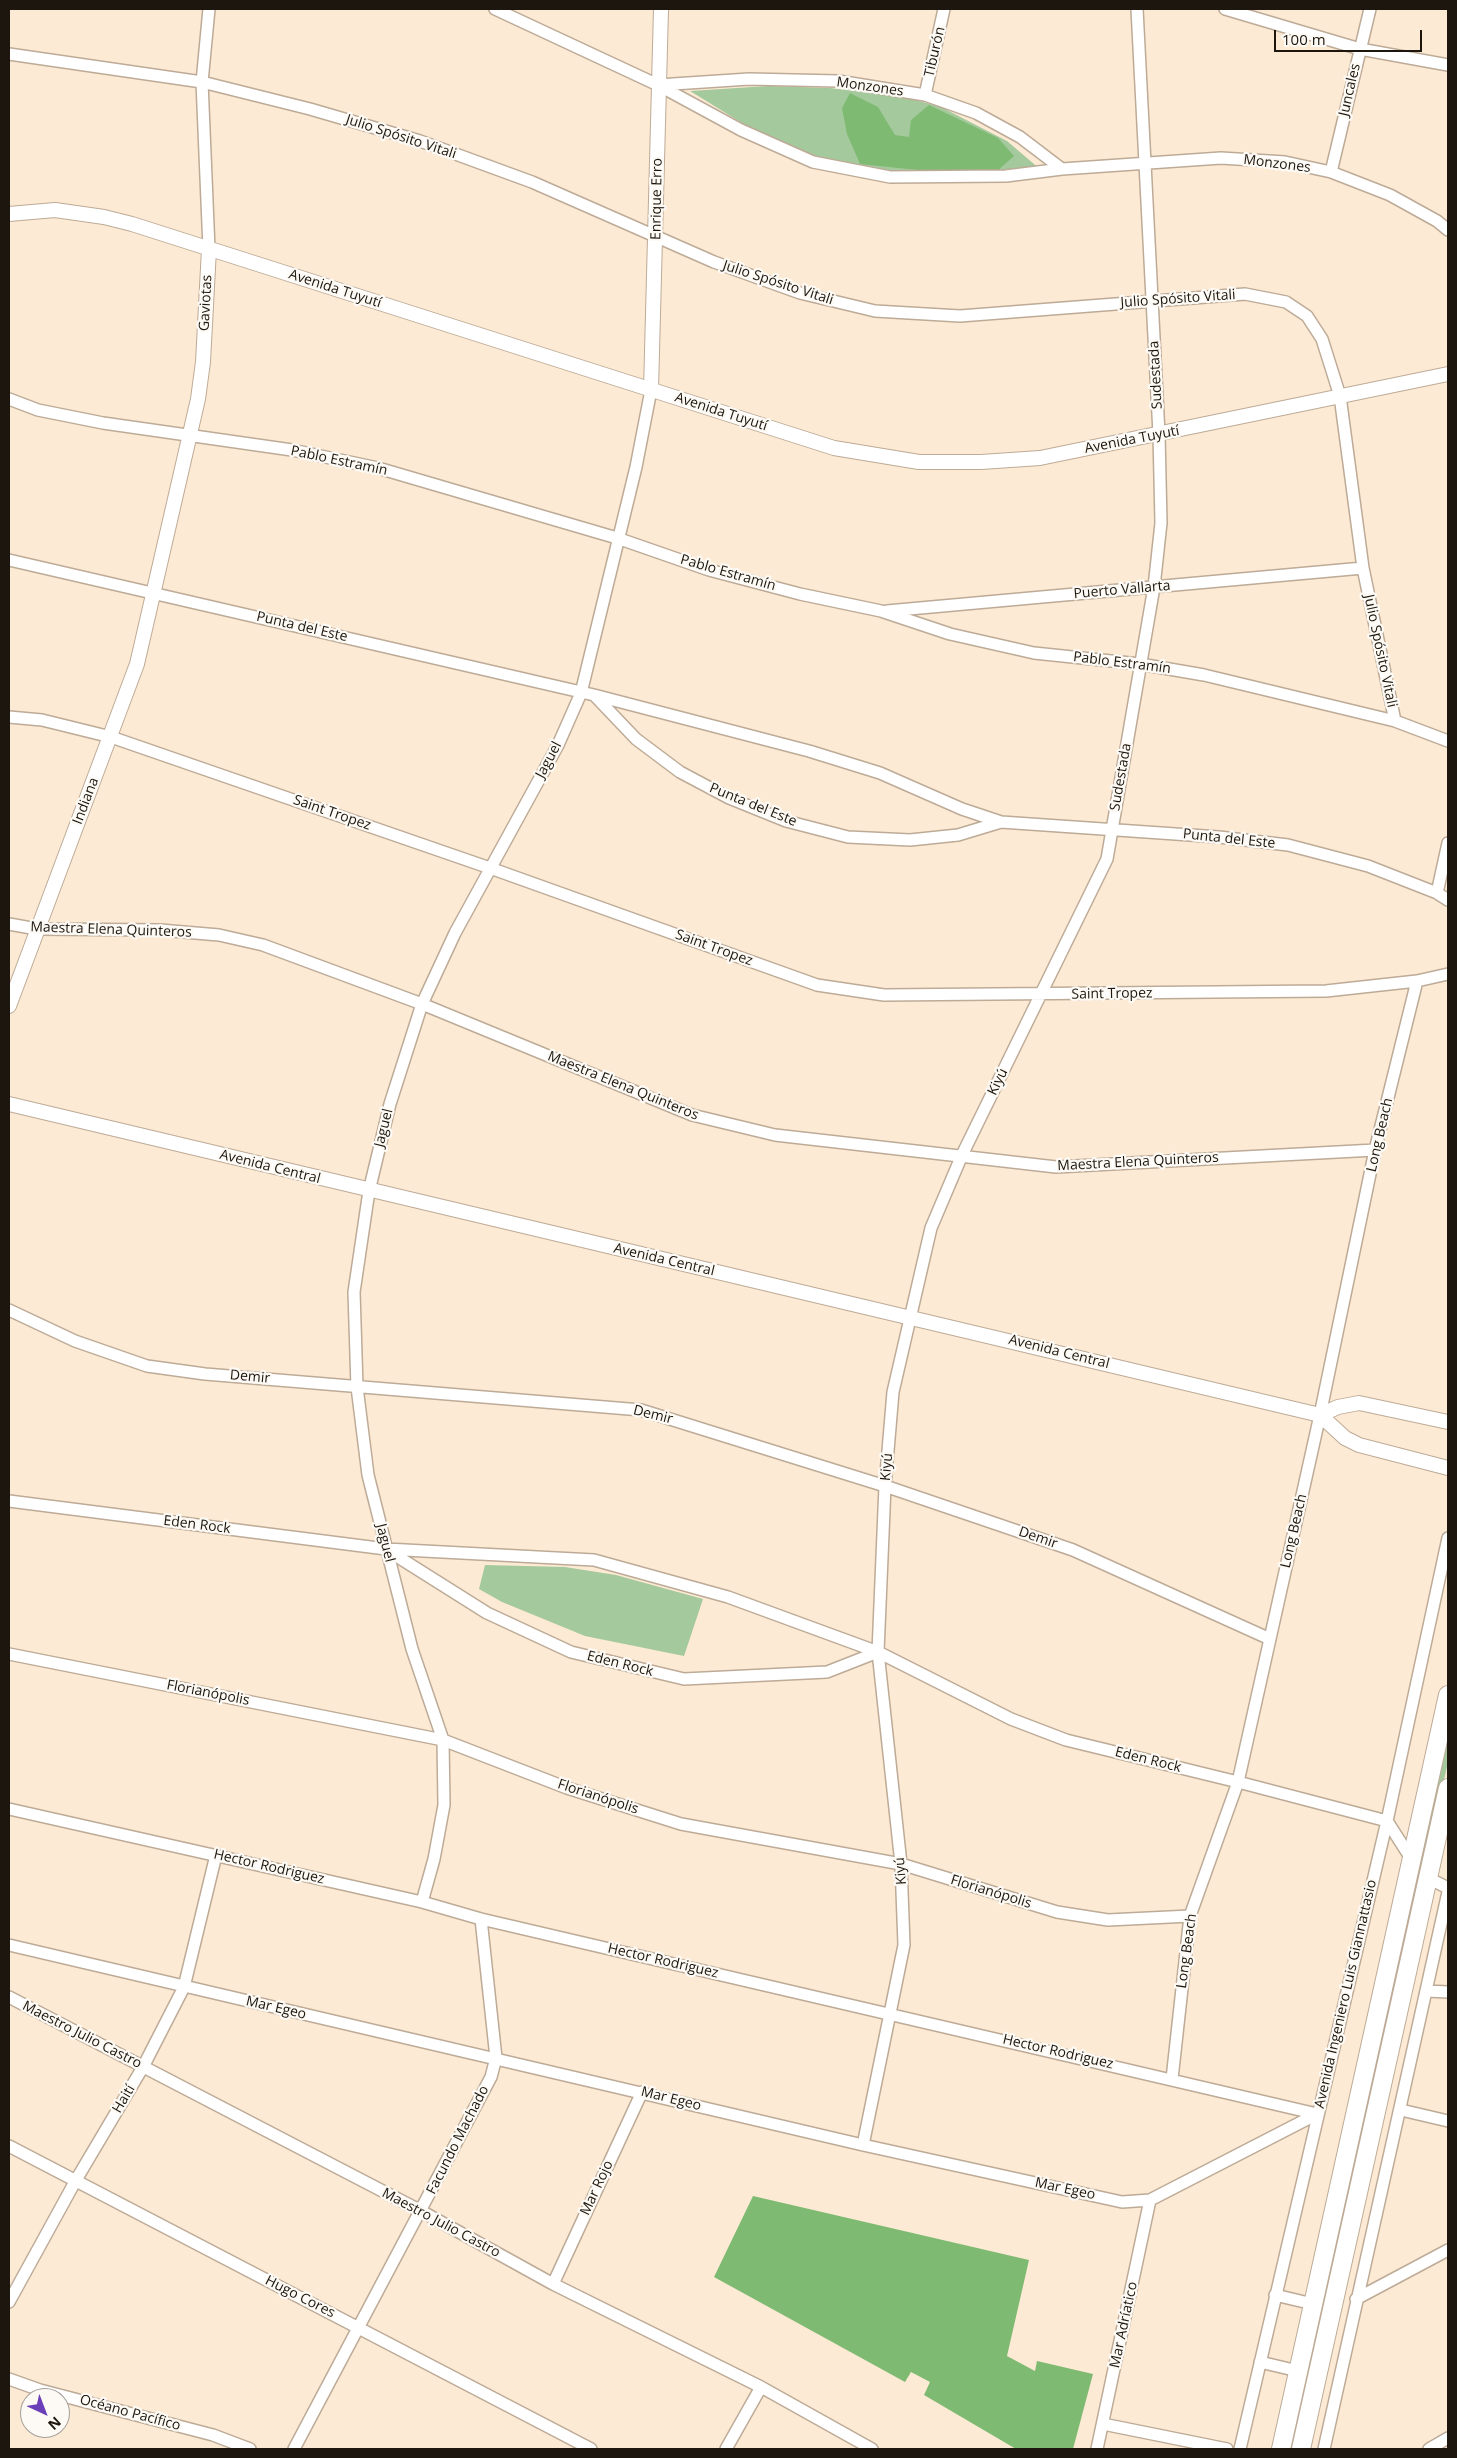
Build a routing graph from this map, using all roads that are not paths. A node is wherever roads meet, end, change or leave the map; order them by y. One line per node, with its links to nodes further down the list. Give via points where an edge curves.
1 (209, 9): 11 (street, Gaviotas)
2 (495, 9): 12 (street, Monzones)
3 (661, 9): 12 (street, Enrique Erro)
4 (944, 9): 13 (street, Tiburón)
5 (1137, 9): 14 (street, Sudestada)
6 (1225, 9): 8 (street)
7 (1370, 9): 8 (street, Juncales)
8 (1360, 49): 10 (street); 16 (street, Juncales)
9 (9, 54): 11 (street, Julio Spósito Vitali)
10 (1448, 65)
11 (202, 82): 19 (street, Julio Spósito Vitali, via 420,141 532,182); 20 (street, Gaviotas)
12 (658, 85): 13 (street, Monzones, via 749,79 838,81); 15 (street, Monzones, via 741,130 813,162 890,177 1006,176); 19 (street, Enrique Erro)
13 (925, 95): 15 (street, Monzones, via 976,113 1020,137)
14 (1145, 164): 15 (street, Monzones); 16 (street, Monzones, via 1221,158 1285,162); 21 (street, Sudestada)
15 (1062, 169)
16 (1332, 172): 18 (street, Monzones, via 1390,195 1438,221)
17 (9, 214): 20 (street, Avenida Tuyutí, via 55,210 78,212 132,224)
18 (1448, 230)
19 (657, 236): 21 (street, Julio Spósito Vitali, via 714,262 800,293 874,311 960,316); 23 (street, Enrique Erro)
20 (209, 249): 23 (street, Avenida Tuyutí); 27 (street, Gaviotas, via 203,362)
21 (1152, 301): 24 (street, Julio Spósito Vitali, via 1245,294 1286,302 1307,316 1322,339); 26 (street, Sudestada)
22 (1448, 374): 24 (street, Avenida Tuyutí)
23 (651, 390): 26 (street, Avenida Tuyutí, via 834,448 919,462 1040,458); 28 (street, Jaguel, via 636,467)
24 (1340, 396): 26 (street, Avenida Tuyutí); 30 (street, Julio Spósito Vitali)
25 (9, 399): 27 (street, Pablo Estramín, via 66,416)
26 (1159, 434): 31 (street, Sudestada, via 1162,523)
27 (190, 435): 28 (street, Pablo Estramín, via 292,450 378,468); 32 (street, Gaviotas)
28 (617, 538): 33 (street, Pablo Estramín, via 710,570); 35 (street, Jaguel)
29 (9, 560): 32 (street, Punta del Este)
30 (1363, 568): 31 (street, Puerto Vallarta); 38 (street, Julio Spósito Vitali)
31 (1154, 587): 33 (street, Puerto Vallarta); 34 (street, Sudestada)
32 (155, 593): 35 (street, Punta del Este); 39 (street, Indiana, via 137,664)
33 (881, 611): 34 (street, Pablo Estramín, via 950,634 1034,653)
34 (1140, 664): 38 (street, Pablo Estramín, via 1204,675); 42 (street, Sudestada)
35 (581, 692): 36 (street, Punta del Este); 44 (street, Jaguel, via 558,745)
36 (594, 695): 41 (street, Punta del Este, via 809,751 880,773 962,809); 41 (street, Punta del Este, via 636,739 680,772 729,798 786,821 848,837 910,840 958,835)
37 (9, 718): 39 (street, Saint Tropez, via 42,720)
38 (1395, 721): 40 (street, Pablo Estramín)
39 (111, 737): 44 (street, Saint Tropez); 48 (street, Indiana)
40 (1448, 741)
41 (1001, 822): 42 (street, Punta del Este)
42 (1113, 829): 45 (street, Punta del Este, via 1288,845 1368,866); 51 (street, Kiyú, via 1107,859)
43 (1448, 843): 45 (street)
44 (490, 868): 51 (street, Saint Tropez, via 817,985 884,996); 52 (street, Jaguel)
45 (1437, 893): 46 (street, Punta del Este)
46 (1448, 900)
47 (9, 924): 48 (street, Maestra Elena Quinteros)
48 (37, 929): 52 (street, Maestra Elena Quinteros, via 160,930 219,935 263,945); 53 (street, Indiana)
49 (1448, 974): 50 (street, Saint Tropez)
50 (1417, 981): 51 (street, Saint Tropez, via 1326,991); 55 (street, Long Beach)
51 (1042, 996): 56 (street, Kiyú)
52 (422, 1004): 56 (street, Maestra Elena Quinteros, via 692,1116 775,1135); 57 (street, Jaguel, via 390,1104)
53 (9, 1006)
54 (9, 1104): 57 (street, Avenida Central)
55 (1375, 1150): 56 (street, Maestra Elena Quinteros, via 1056,1167); 61 (street, Long Beach)
56 (962, 1155): 59 (street, Kiyú, via 931,1228)
57 (369, 1191): 59 (street, Avenida Central); 60 (street, Jaguel, via 354,1292)
58 (9, 1310): 60 (street, Demir, via 75,1341 147,1366)
59 (909, 1316): 61 (street, Avenida Central); 64 (street, Kiyú, via 893,1392)
60 (357, 1387): 64 (street, Demir, via 641,1410); 67 (street, Jaguel, via 368,1475)
61 (1320, 1415): 62 (street, via 1359,1403); 63 (street, Avenida Central, via 1345,1438 1359,1445); 68 (street, Long Beach)
62 (1448, 1422)
63 (1448, 1468)
64 (885, 1486): 68 (street, Demir, via 1072,1550); 69 (street, Kiyú)
65 (9, 1501): 67 (street, Eden Rock)
66 (1448, 1538): 76 (street, Avenida Ingeniero Luis Giannattasio)
67 (386, 1549): 69 (street, Eden Rock, via 594,1560 728,1597); 69 (street, Eden Rock, via 487,1613 571,1652 684,1679 827,1672); 72 (street, Jaguel, via 412,1649)
68 (1270, 1639): 73 (street, Long Beach)
69 (878, 1652): 73 (street, Eden Rock, via 1011,1719 1066,1740); 79 (street, Kiyú)
70 (9, 1654): 72 (street, Florianópolis)
71 (1448, 1695): 78 (main road)
72 (443, 1740): 79 (street, Florianópolis, via 567,1788 681,1824); 83 (street, Jaguel, via 444,1804)
73 (1238, 1782): 76 (street, Eden Rock); 84 (street, Long Beach)
74 (1448, 1788): 80 (main road)
75 (9, 1809): 77 (street, Hector Rodriguez)
76 (1386, 1821): 78 (street); 97 (street, Avenida Ingeniero Luis Giannattasio)
77 (216, 1856): 83 (street, Hector Rodriguez); 87 (street, Haití)
78 (1412, 1860): 109 (main road)
79 (901, 1864): 84 (street, Florianópolis, via 1057,1912 1108,1920); 91 (street, Kiyú, via 904,1945)
80 (1428, 1878): 81 (street); 126 (main road)
81 (1448, 1888)
82 (1448, 1892): 88 (street)
83 (422, 1902): 85 (street, Hector Rodriguez)
84 (1190, 1916): 94 (street, Long Beach)
85 (481, 1919): 91 (street, Hector Rodriguez); 92 (street, Facundo Machado)
86 (9, 1946): 87 (street, Mar Egeo)
87 (184, 1987): 92 (street, Mar Egeo); 93 (street, Haití)
88 (1426, 1991): 89 (street); 96 (street)
89 (1448, 1992)
90 (9, 1997): 93 (street, Maestro Julio Castro)
91 (891, 2014): 94 (street, Hector Rodriguez); 99 (street, Kiyú)
92 (496, 2058): 95 (street, Mar Egeo); 103 (street, Facundo Machado, via 490,2077)
93 (143, 2067): 101 (street, Haití); 103 (street, Maestro Julio Castro)
94 (1172, 2079): 97 (street, Hector Rodriguez)
95 (642, 2092): 99 (street, Mar Egeo); 105 (street, Mar Rojo)
96 (1401, 2110): 98 (street); 107 (street)
97 (1317, 2114): 102 (street, Mar Egeo); 106 (street, Avenida Ingeniero Luis Giannattasio)
98 (1448, 2120)
99 (863, 2145): 102 (street, Mar Egeo, via 1122,2202)
100 (9, 2146): 101 (street, Hugo Cores)
101 (76, 2180): 108 (street, Haití); 110 (street, Hugo Cores)
102 (1150, 2200): 115 (street, Mar Adríatico)
103 (421, 2211): 105 (street, Maestro Julio Castro); 110 (street, Facundo Machado)
104 (1448, 2250): 107 (street)
105 (553, 2284): 114 (street, Maestro Julio Castro)
106 (1276, 2295): 109 (street); 111 (street, Avenida Ingeniero Luis Giannattasio)
107 (1356, 2299): 127 (street)
108 (9, 2302)
109 (1313, 2304): 112 (main road)
110 (360, 2328): 118 (street, Facundo Machado); 119 (street, Hugo Cores)
111 (1260, 2362): 112 (street); 124 (street, Avenida Ingeniero Luis Giannattasio)
112 (1298, 2371): 125 (main road)
113 (9, 2379): 117 (street, Océano Pacífico, via 213,2435)
114 (761, 2387): 120 (street); 121 (street, Maestro Julio Castro)
115 (1103, 2424): 122 (street, Mar Adríatico); 123 (street)
116 (1448, 2438): 128 (street)
117 (250, 2449)
118 (294, 2449)
119 (591, 2449)
120 (726, 2449)
121 (872, 2449)
122 (1097, 2449)
123 (1227, 2449)
124 (1240, 2449)
125 (1281, 2449)
126 (1301, 2449)
127 (1324, 2449)
128 (1429, 2449)

